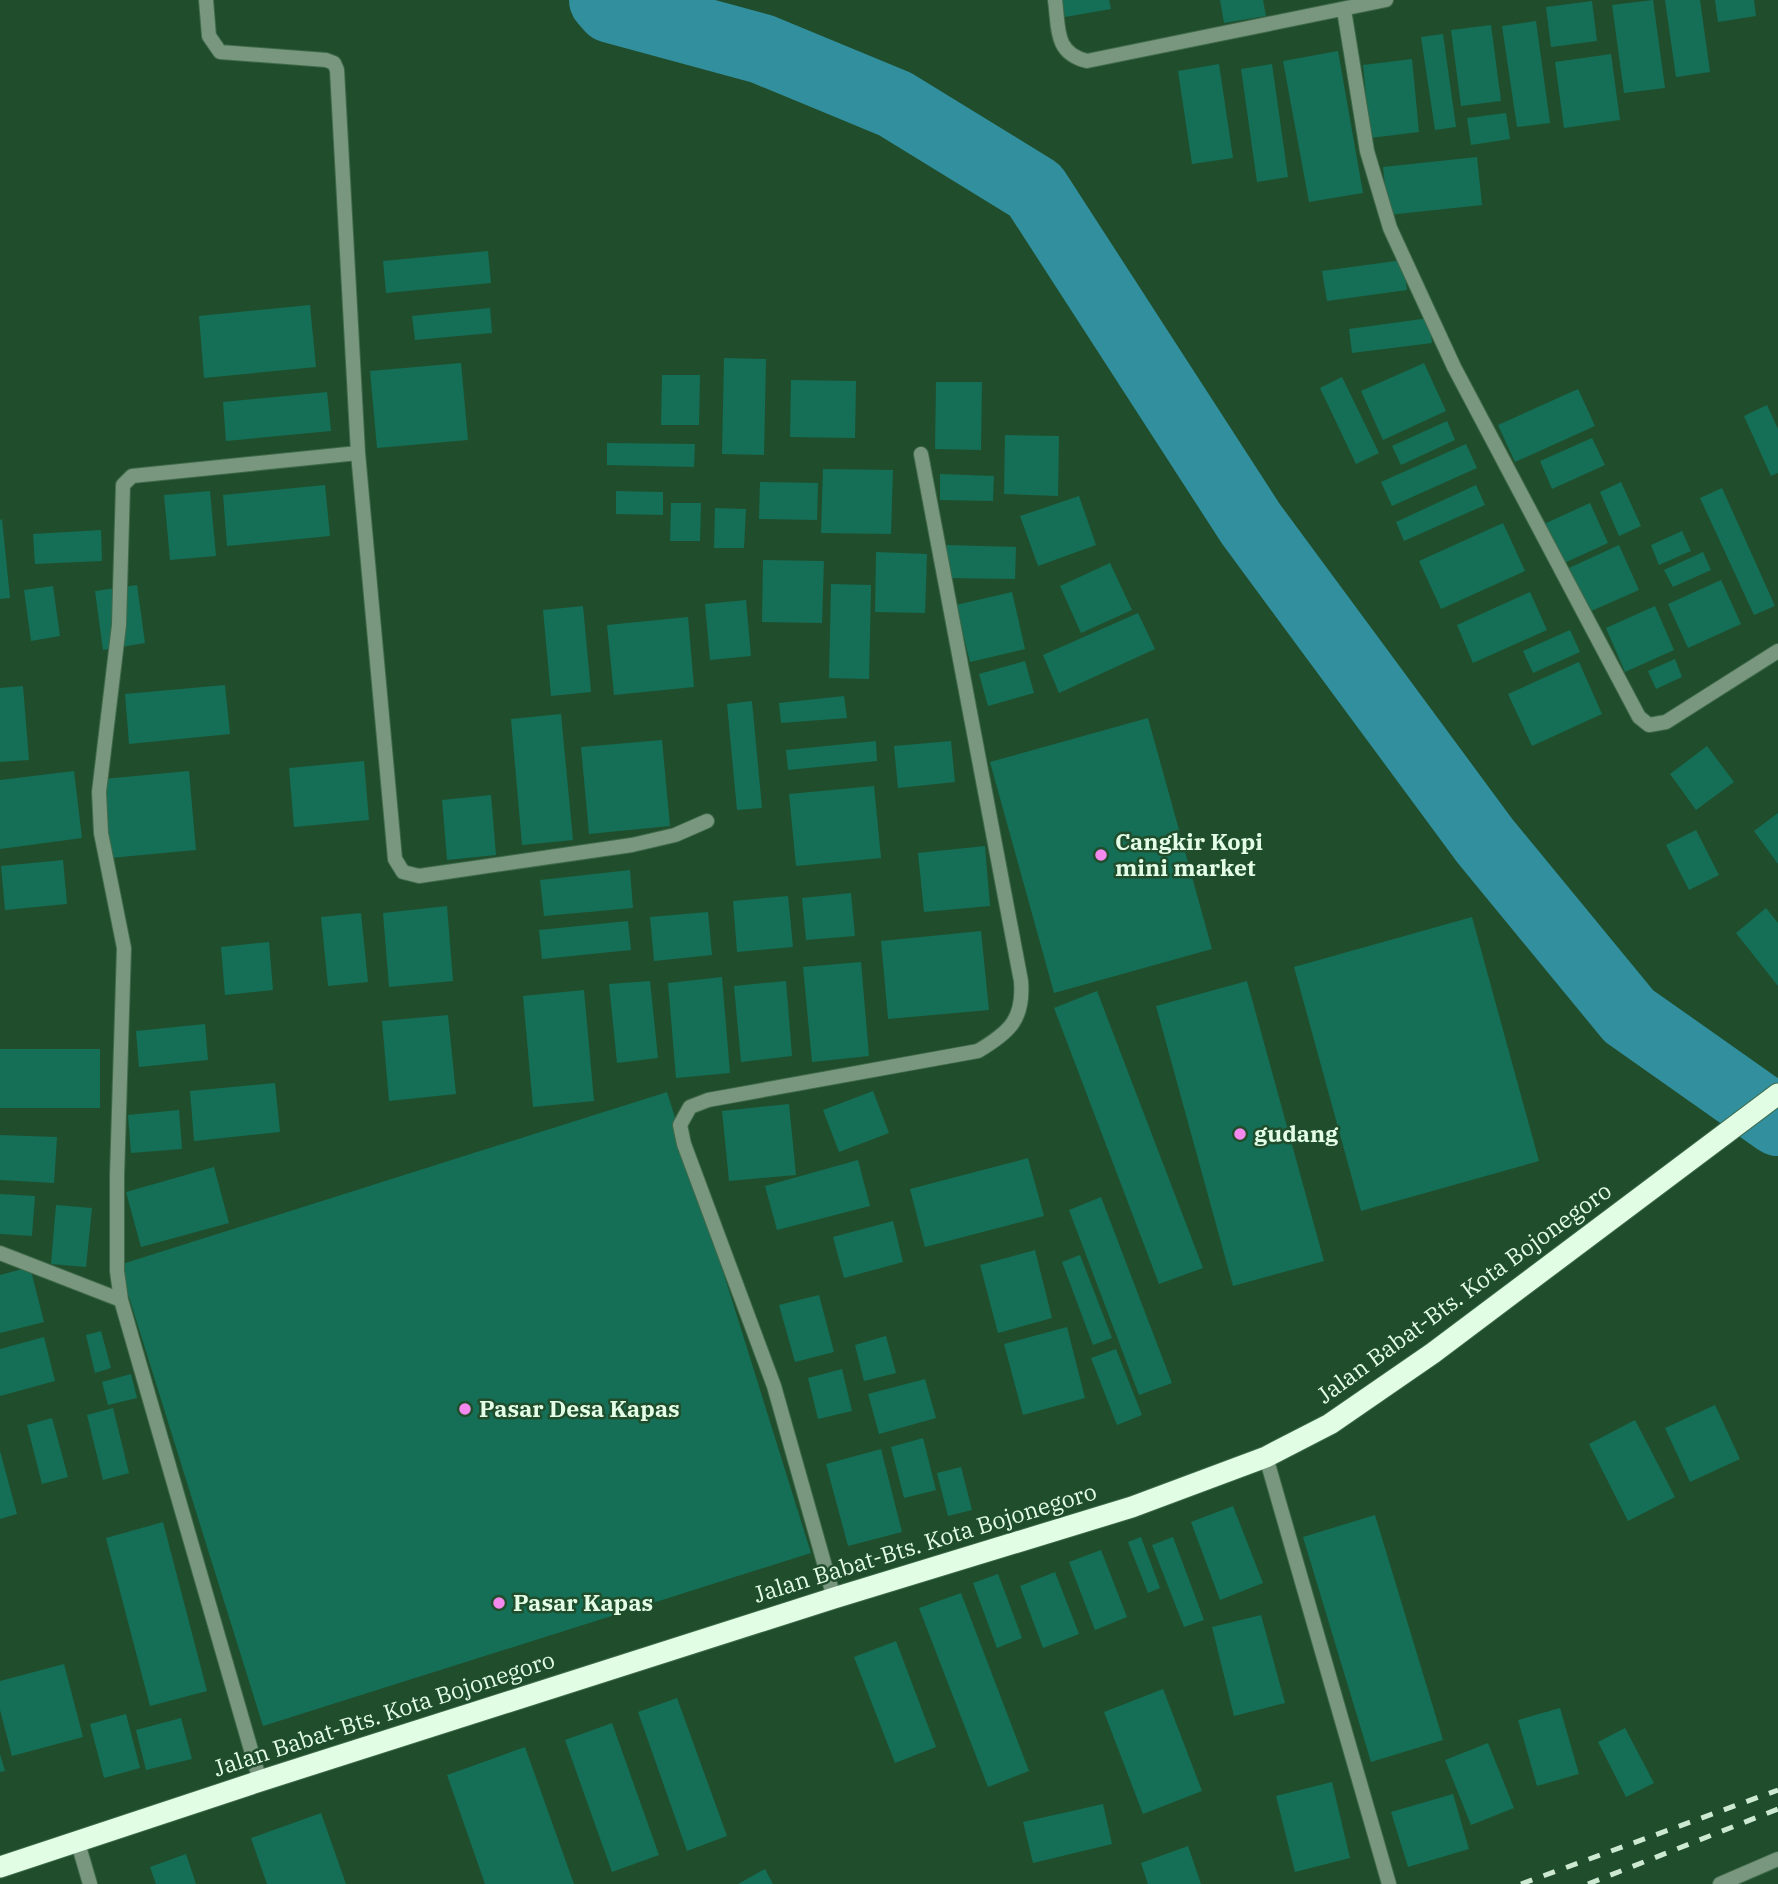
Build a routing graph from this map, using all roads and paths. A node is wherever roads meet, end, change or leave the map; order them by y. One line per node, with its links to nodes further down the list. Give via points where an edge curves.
1 (206, 0): 5 (street, via 209,36 218,51 326,61 334,63 337,70)
2 (1055, 0): 4 (street, via 1061,44 1071,57 1087,61)
3 (1386, 0): 4 (street)
4 (1344, 10): 7 (street, via 1367,151 1390,228 1454,367 1639,717 1649,725 1666,722)
5 (358, 453): 8 (street, via 395,859 403,872 419,876 632,845); 11 (street, via 132,476 123,485 119,625 99,792 101,833 124,948 117,1176)
6 (921, 454): 13 (street, via 1023,1005 999,1039 978,1051 708,1100 690,1107 680,1125 774,1386)
7 (1778, 651)
8 (708, 821)
9 (1778, 1094): 12 (highway, Jalan Babat-Bts. Kota Bojonegoro, via 1433,1353 1330,1424)
10 (0, 1253): 11 (street)
11 (121, 1300): 14 (street)
12 (1266, 1457): 13 (highway, Jalan Babat-Bts. Kota Bojonegoro, via 1132,1507); 19 (street)
13 (834, 1598): 14 (highway, Jalan Babat-Bts. Kota Bojonegoro)
14 (260, 1781): 15 (highway, Jalan Babat-Bts. Kota Bojonegoro)
15 (78, 1843): 17 (highway, Jalan Babat-Bts. Kota Bojonegoro); 18 (street)
16 (1778, 1859): 20 (street)
17 (0, 1867)
18 (90, 1884)
19 (1389, 1884)
20 (1720, 1884)

